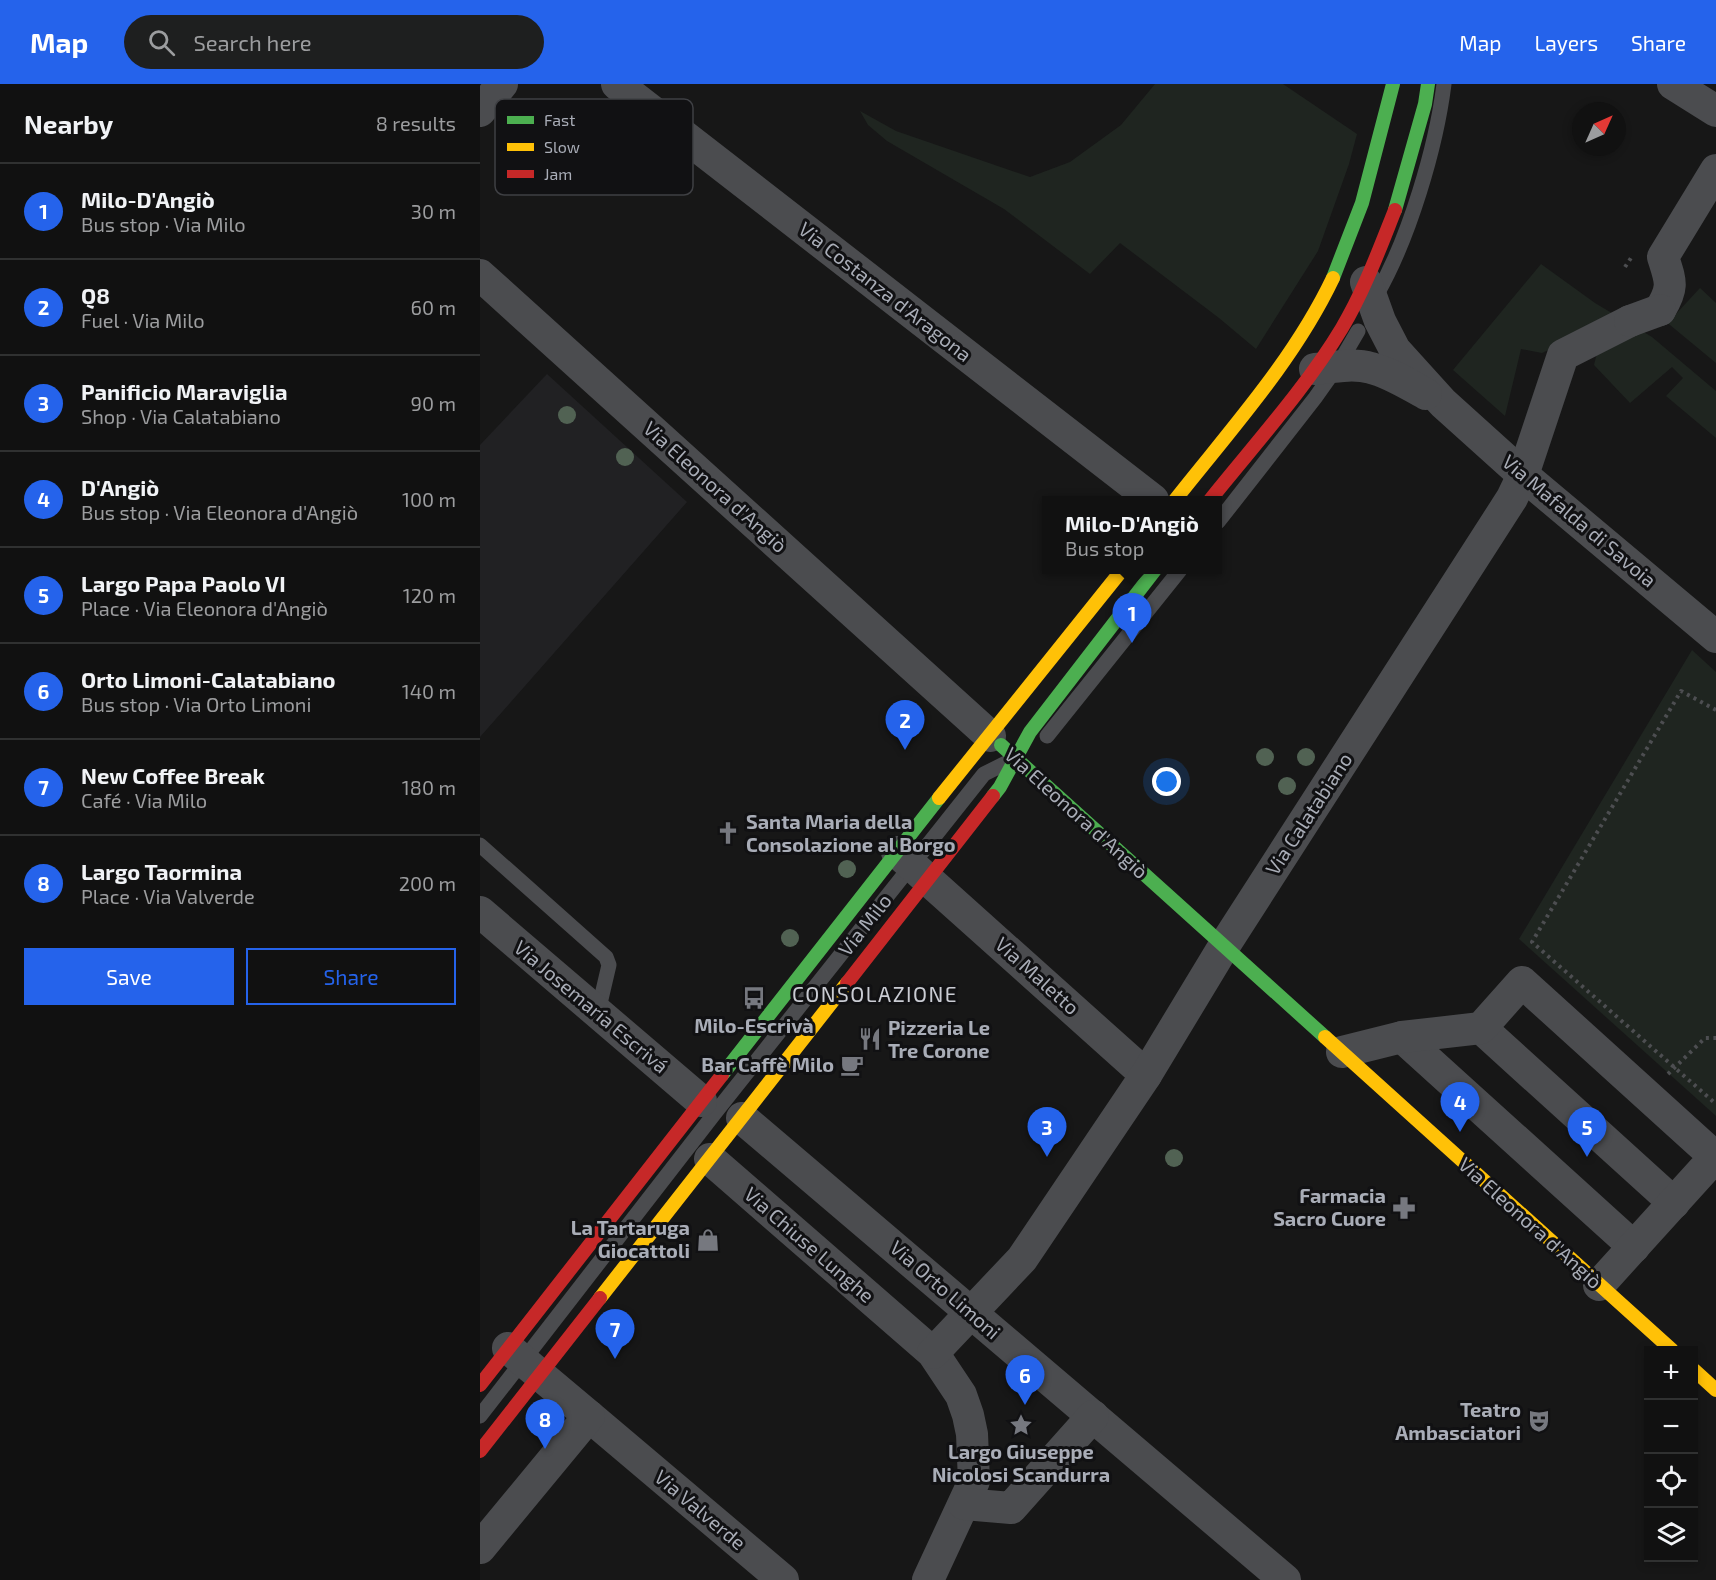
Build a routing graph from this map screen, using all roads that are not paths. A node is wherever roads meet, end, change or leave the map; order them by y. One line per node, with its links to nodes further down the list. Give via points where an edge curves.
1 (502, 84): 8 (street)
2 (617, 84): 7 (street, Via Costanza d'Aragona)
3 (1392, 84): 18 (main road, via 1353,230 1314,314 1279,368)
4 (1428, 84): 13 (main road, via 1397,206)
5 (1444, 84): 13 (lane, via 1409,224 1397,253)
6 (1673, 84): 9 (street)
7 (636, 99)
8 (480, 111)
9 (1716, 111)
10 (693, 143): 17 (street, Via Costanza d'Aragona)
11 (1716, 170): 16 (street, Via Calatabiano, bridge, via 1663,257 1672,284 1660,310 1563,355)
12 (480, 275): 25 (street, Via Eleonora d'Angiò)
13 (1369, 292): 14 (lane); 14 (main road, via 1342,328); 15 (street, via 1395,350)
14 (1326, 368): 15 (street, via 1371,368); 19 (main road); 20 (lane)
15 (1443, 404): 16 (street, Via Mafalda di Savoia)
16 (1523, 475): 24 (street, Via Mafalda di Savoia); 30 (street, Via Calatabiano)
17 (1147, 496)
18 (1178, 496)
19 (1214, 496)
20 (1222, 516)
21 (1119, 574): 25 (main road, Via Milo)
22 (1152, 574): 26 (main road, via 1030,732)
23 (1177, 574): 26 (lane, via 1043,742)
24 (1716, 637)
25 (990, 736): 26 (main road, Via Eleonora d'Angiò); 28 (main road, Via Milo, via 934,802)
26 (1016, 759): 28 (lane, via 984,774); 30 (main road, Via Eleonora d'Angiò)
27 (480, 844): 31 (lane, via 606,957 609,965)
28 (911, 865): 35 (street, Via Maletto); 36 (main road, Via Milo); 37 (main road, Via Milo); 44 (lane)
29 (480, 912): 31 (street, Via Josemaría Escrivá)
30 (1224, 946): 34 (main road, Via Eleonora d'Angiò); 35 (street, Via Calatabiano)
31 (598, 1012): 36 (street, Via Josemaría Escrivá)
32 (1480, 1028): 33 (street); 39 (street); 39 (street, via 1522,982 1715,1157)
33 (1402, 1038): 34 (street); 40 (street)
34 (1342, 1052): 41 (main road, Via Eleonora d'Angiò)
35 (1146, 1075): 42 (street, Via Calatabiano, via 1022,1259)
36 (701, 1101): 44 (main road, Via Milo)
37 (742, 1118): 38 (main road, Via Milo); 42 (street, Via Orto Limoni)
38 (710, 1159): 44 (main road, Via Milo); 45 (street, Via Chiuse Lunghe)
39 (1674, 1203): 40 (street)
40 (1634, 1247): 41 (street)
41 (1599, 1285): 43 (main road, Via Eleonora d'Angiò)
42 (971, 1312): 45 (street, Via Calatabiano); 51 (street, Via Orto Limoni)
43 (1668, 1346)
44 (530, 1353): 47 (main road); 49 (lane); 50 (street, Via Valverde); 52 (main road)
45 (933, 1353): 53 (street, Via Chiuse Lunghe, via 961,1395 972,1434 974,1481)
46 (1698, 1374): 48 (main road)
47 (480, 1385)
48 (1716, 1390)
49 (480, 1416)
50 (590, 1416): 54 (street); 55 (street, Via Valverde)
51 (1093, 1416): 53 (street, via 1011,1508); 57 (street, Via Orto Limoni)
52 (480, 1451)
53 (964, 1504): 56 (street)
54 (480, 1548)
55 (783, 1580)
56 (928, 1580)
57 (1285, 1580)

